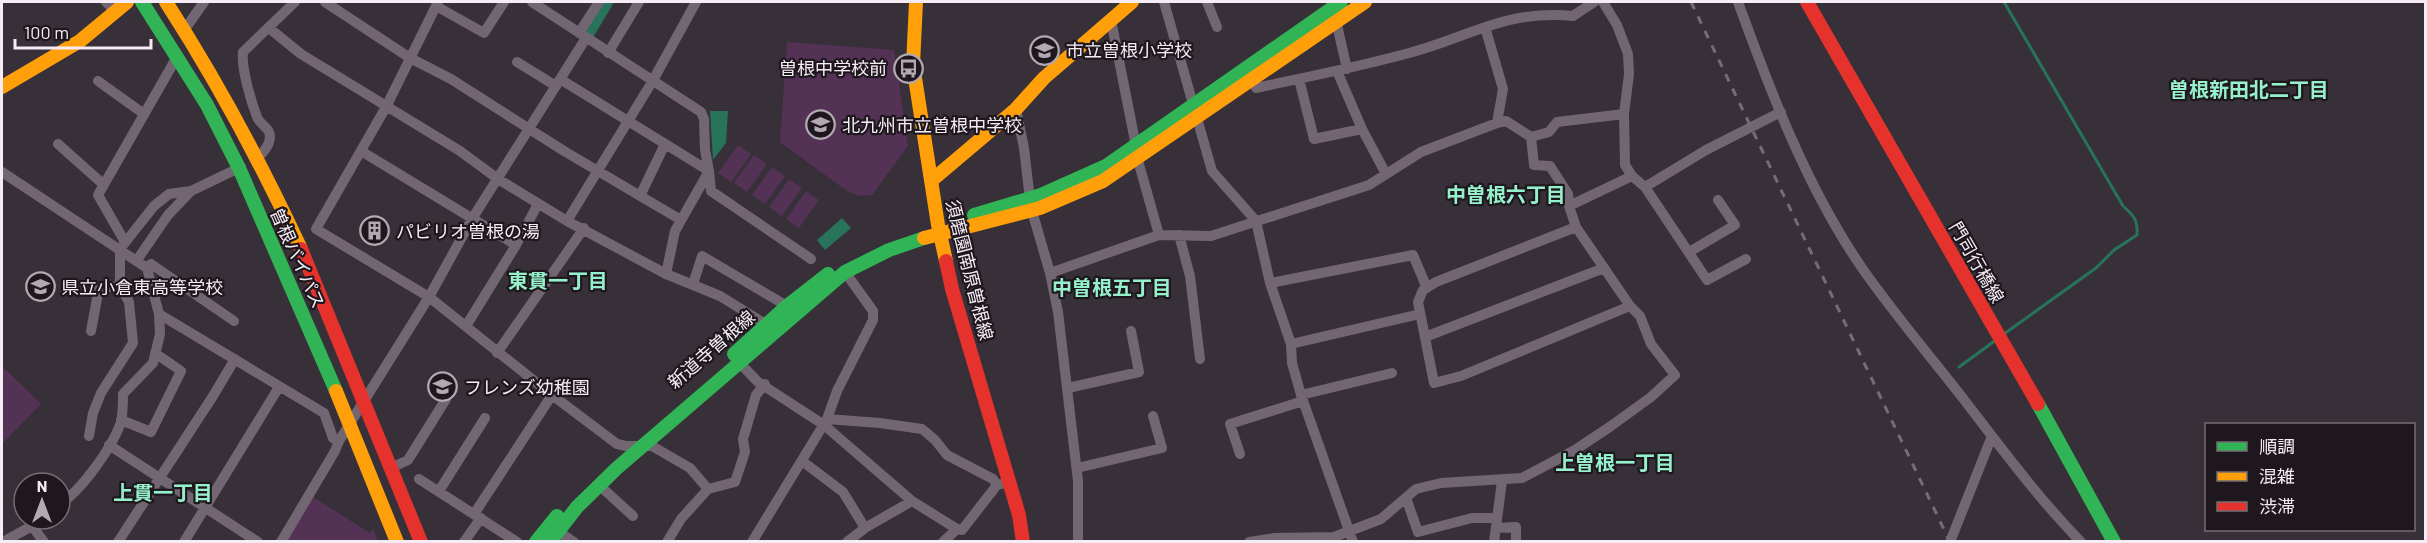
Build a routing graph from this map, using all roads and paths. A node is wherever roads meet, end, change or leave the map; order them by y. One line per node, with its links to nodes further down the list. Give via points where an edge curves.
1 (106, 2): 24 (street)
2 (127, 2): 24 (main road)
3 (141, 2): 33 (main road, 曽根バイパス)
4 (166, 2): 30 (main road, 曽根バイパス)
5 (204, 2): 30 (street)
6 (295, 2): 29 (street)
7 (326, 2): 34 (street)
8 (504, 2): 23 (street, via 484,33)
9 (532, 2): 31 (street)
10 (599, 2): 31 (street)
11 (639, 2): 32 (street)
12 (696, 2): 40 (street)
13 (916, 2): 66 (main road, 須磨園南原曽根線, via 913,65)
14 (1132, 2): 25 (main road)
15 (1164, 2): 45 (street)
16 (1207, 2): 27 (street)
17 (1365, 2): 26 (main road)
18 (1594, 2): 28 (street, via 1573,16 1540,14)
19 (1603, 2): 48 (street, via 1628,54)
20 (1738, 2): 46 (street)
21 (1807, 2): 180 (main road, 門司行橋線)
22 (1336, 3): 26 (street); 45 (main road)
23 (437, 4): 34 (street)
24 (116, 12): 41 (main road, via 80,41)
25 (1110, 20): 44 (main road, via 1044,78); 57 (street)
26 (1336, 21): 36 (street); 45 (main road)
27 (1217, 27)
28 (1485, 27): 36 (street); 50 (street, via 1503,89)
29 (269, 28): 43 (street, via 301,54); 58 (street, via 243,52 257,119 268,130 269,145)
30 (185, 29): 58 (main road, 曽根バイパス)
31 (583, 35): 32 (street); 39 (street)
32 (608, 53): 40 (street)
33 (178, 55): 47 (street); 59 (main road, 曽根バイパス)
34 (410, 58): 43 (street); 51 (street)
35 (517, 62): 39 (street)
36 (1342, 70): 37 (street); 52 (street)
37 (1299, 79): 42 (street); 52 (street, via 1314,140)
38 (98, 81): 47 (street)
39 (558, 82): 49 (street); 51 (street)
40 (652, 82): 49 (street); 61 (street, via 701,112)
41 (2, 87)
42 (1256, 88)
43 (386, 107): 56 (street); 65 (street, via 460,151)
44 (1016, 110): 66 (main road); 73 (street)
45 (1195, 110): 57 (main road); 78 (street, via 1212,171)
46 (1781, 112): 68 (street); 130 (street, via 1812,184 1862,268)
47 (144, 114): 67 (street)
48 (1624, 114): 53 (street, via 1557,122 1549,132); 64 (street, via 1625,165)
49 (628, 121): 55 (street); 60 (street)
50 (1497, 123): 53 (street, via 1506,121); 63 (street, via 1421,152)
51 (531, 128): 60 (street); 65 (street)
52 (1362, 129): 63 (street)
53 (1531, 137): 74 (street, via 1534,165 1550,166 1568,194)
54 (58, 144): 67 (street)
55 (665, 144): 61 (street); 70 (street)
56 (361, 151): 75 (street); 99 (street, via 316,229)
57 (1137, 152): 73 (main road); 82 (street)
58 (259, 157): 59 (street); 123 (main road, 曽根バイパス)
59 (239, 168): 69 (street); 128 (main road, 曽根バイパス)
60 (597, 171): 70 (street); 77 (street)
61 (709, 171): 76 (street); 87 (street, via 711,191)
62 (2, 172): 84 (street)
63 (1386, 174): 78 (street, via 1369,185)
64 (1632, 176): 68 (street); 74 (street)
65 (498, 179): 72 (street); 75 (street)
66 (931, 181): 81 (main road, 須磨園南原曽根線)
67 (104, 185): 84 (street, via 98,195)
68 (1645, 187): 86 (street)
69 (191, 191): 84 (street, via 169,194 154,206); 89 (street)
70 (639, 196): 76 (street)
71 (1718, 200): 86 (street, via 1735,225)
72 (538, 204): 77 (street); 85 (street)
73 (1031, 206): 81 (main road); 93 (street)
74 (1569, 206): 79 (street)
75 (472, 219): 85 (street); 99 (street)
76 (681, 220): 94 (street)
77 (567, 221): 80 (street)
78 (1256, 221): 83 (street, via 1211,236); 95 (street)
79 (1576, 227): 90 (street); 98 (street)
80 (584, 228): 94 (street); 111 (street)
81 (939, 230): 92 (main road, 新道寺曽根線, via 885,251); 100 (main road, 新道寺曽根線, via 881,242 840,264); 142 (main road, 須磨園南原曽根線)
82 (1159, 235): 83 (street); 93 (street)
83 (1179, 235): 115 (street, via 1190,276)
84 (123, 245): 89 (street); 97 (street)
85 (516, 245): 105 (street)
86 (1689, 252): 88 (street, via 1707,280)
87 (811, 259)
88 (1746, 259)
89 (137, 260): 91 (street)
90 (1604, 267): 101 (street); 109 (street)
91 (147, 268): 102 (street); 104 (street, via 151,264)
92 (845, 273): 106 (main road, 新道寺曽根線); 127 (street, via 873,311 873,320)
93 (1050, 273): 119 (street)
94 (666, 274): 96 (street)
95 (1270, 283): 98 (street, via 1413,255); 110 (street)
96 (693, 284): 100 (street, via 702,256); 106 (street)
97 (120, 286): 107 (street, via 99,288); 129 (street, via 129,302 133,343 101,393)
98 (1426, 288): 103 (street, via 1418,302)
99 (429, 297): 105 (street); 123 (street)
100 (787, 306): 106 (main road, 新道寺曽根線)
101 (1630, 306): 109 (street, via 1461,376 1434,383); 141 (street, via 1640,316 1651,344 1675,375 1651,397 1575,450 1522,478)
102 (159, 314): 112 (street, via 160,334); 114 (street)
103 (1420, 314): 109 (street); 110 (street)
104 (234, 321)
105 (466, 326): 111 (street)
106 (772, 328): 113 (main road, 新道寺曽根線)
107 (91, 331)
108 (1131, 331): 119 (street, via 1139,372)
109 (1425, 337)
110 (1291, 344): 121 (street)
111 (497, 352): 120 (street)
112 (155, 353): 126 (street, via 153,363 123,394); 126 (street, via 181,371 151,432)
113 (736, 358): 117 (street); 133 (main road, 新道寺曽根線); 134 (main road, 新道寺曽根線)
114 (235, 359): 118 (street); 139 (street)
115 (1200, 359)
116 (1392, 373): 121 (street)
117 (765, 384): 127 (street); 144 (street, via 756,395 735,482)
118 (279, 387): 131 (street, via 324,414 333,438); 149 (street)
119 (1068, 388): 138 (street)
120 (552, 395): 133 (street, via 617,444); 150 (street)
121 (1302, 398): 135 (street, via 1230,424); 157 (street)
122 (446, 399): 137 (street, via 408,460)
123 (364, 402): 128 (street); 137 (main road, 曽根バイパス)
124 (1153, 416): 138 (street, via 1162,448)
125 (485, 418): 145 (street)
126 (122, 420): 132 (street)
127 (825, 422): 136 (street); 142 (street, via 922,429 947,455); 148 (street)
128 (350, 423): 131 (street); 163 (main road, 曽根バイパス)
129 (89, 436)
130 (1992, 436): 178 (street); 179 (street)
131 (339, 441): 162 (street)
132 (109, 445): 139 (street); 146 (street)
133 (626, 446): 134 (street); 167 (main road, 新道寺曽根線, via 579,490)
134 (641, 447): 143 (main road, 新道寺曽根線); 144 (street, via 652,446 690,468)
135 (1240, 454)
136 (802, 461): 153 (street, via 843,492); 170 (street)
137 (391, 468): 164 (main road, 曽根バイパス)
138 (1077, 468): 174 (street)
139 (160, 478): 149 (street); 160 (street)
140 (419, 479): 145 (street)
141 (1502, 481): 147 (street, via 1441,483 1416,489); 152 (street)
142 (1004, 483): 154 (street, via 962,530); 173 (main road, 須磨園南原曽根線, via 1019,515)
143 (599, 485): 151 (street); 156 (main road, 新道寺曽根線)
144 (708, 489): 169 (street)
145 (439, 491): 150 (street)
146 (72, 493)
147 (1406, 498): 152 (street, via 1418,532 1472,518); 157 (street)
148 (912, 501): 153 (street); 154 (street)
149 (205, 507): 158 (street); 161 (street)
150 (478, 516): 165 (street); 166 (street)
151 (633, 516)
152 (1497, 523): 176 (street); 177 (street, via 1516,527)
153 (865, 528): 171 (street)
154 (957, 529): 172 (street)
155 (21, 531): 159 (street)
156 (554, 536): 168 (street)
157 (1351, 537): 175 (street)
158 (255, 541)
159 (3, 542)
160 (118, 542)
161 (184, 542)
162 (281, 542)
163 (397, 542)
164 (421, 542)
165 (464, 542)
166 (516, 542)
167 (536, 542)
168 (574, 542)
169 (667, 542)
170 (752, 542)
171 (847, 542)
172 (943, 542)
173 (1023, 542)
174 (1078, 542)
175 (1249, 542)
176 (1494, 542)
177 (1516, 542)
178 (1950, 542)
179 (2081, 542)
180 (2114, 542)

